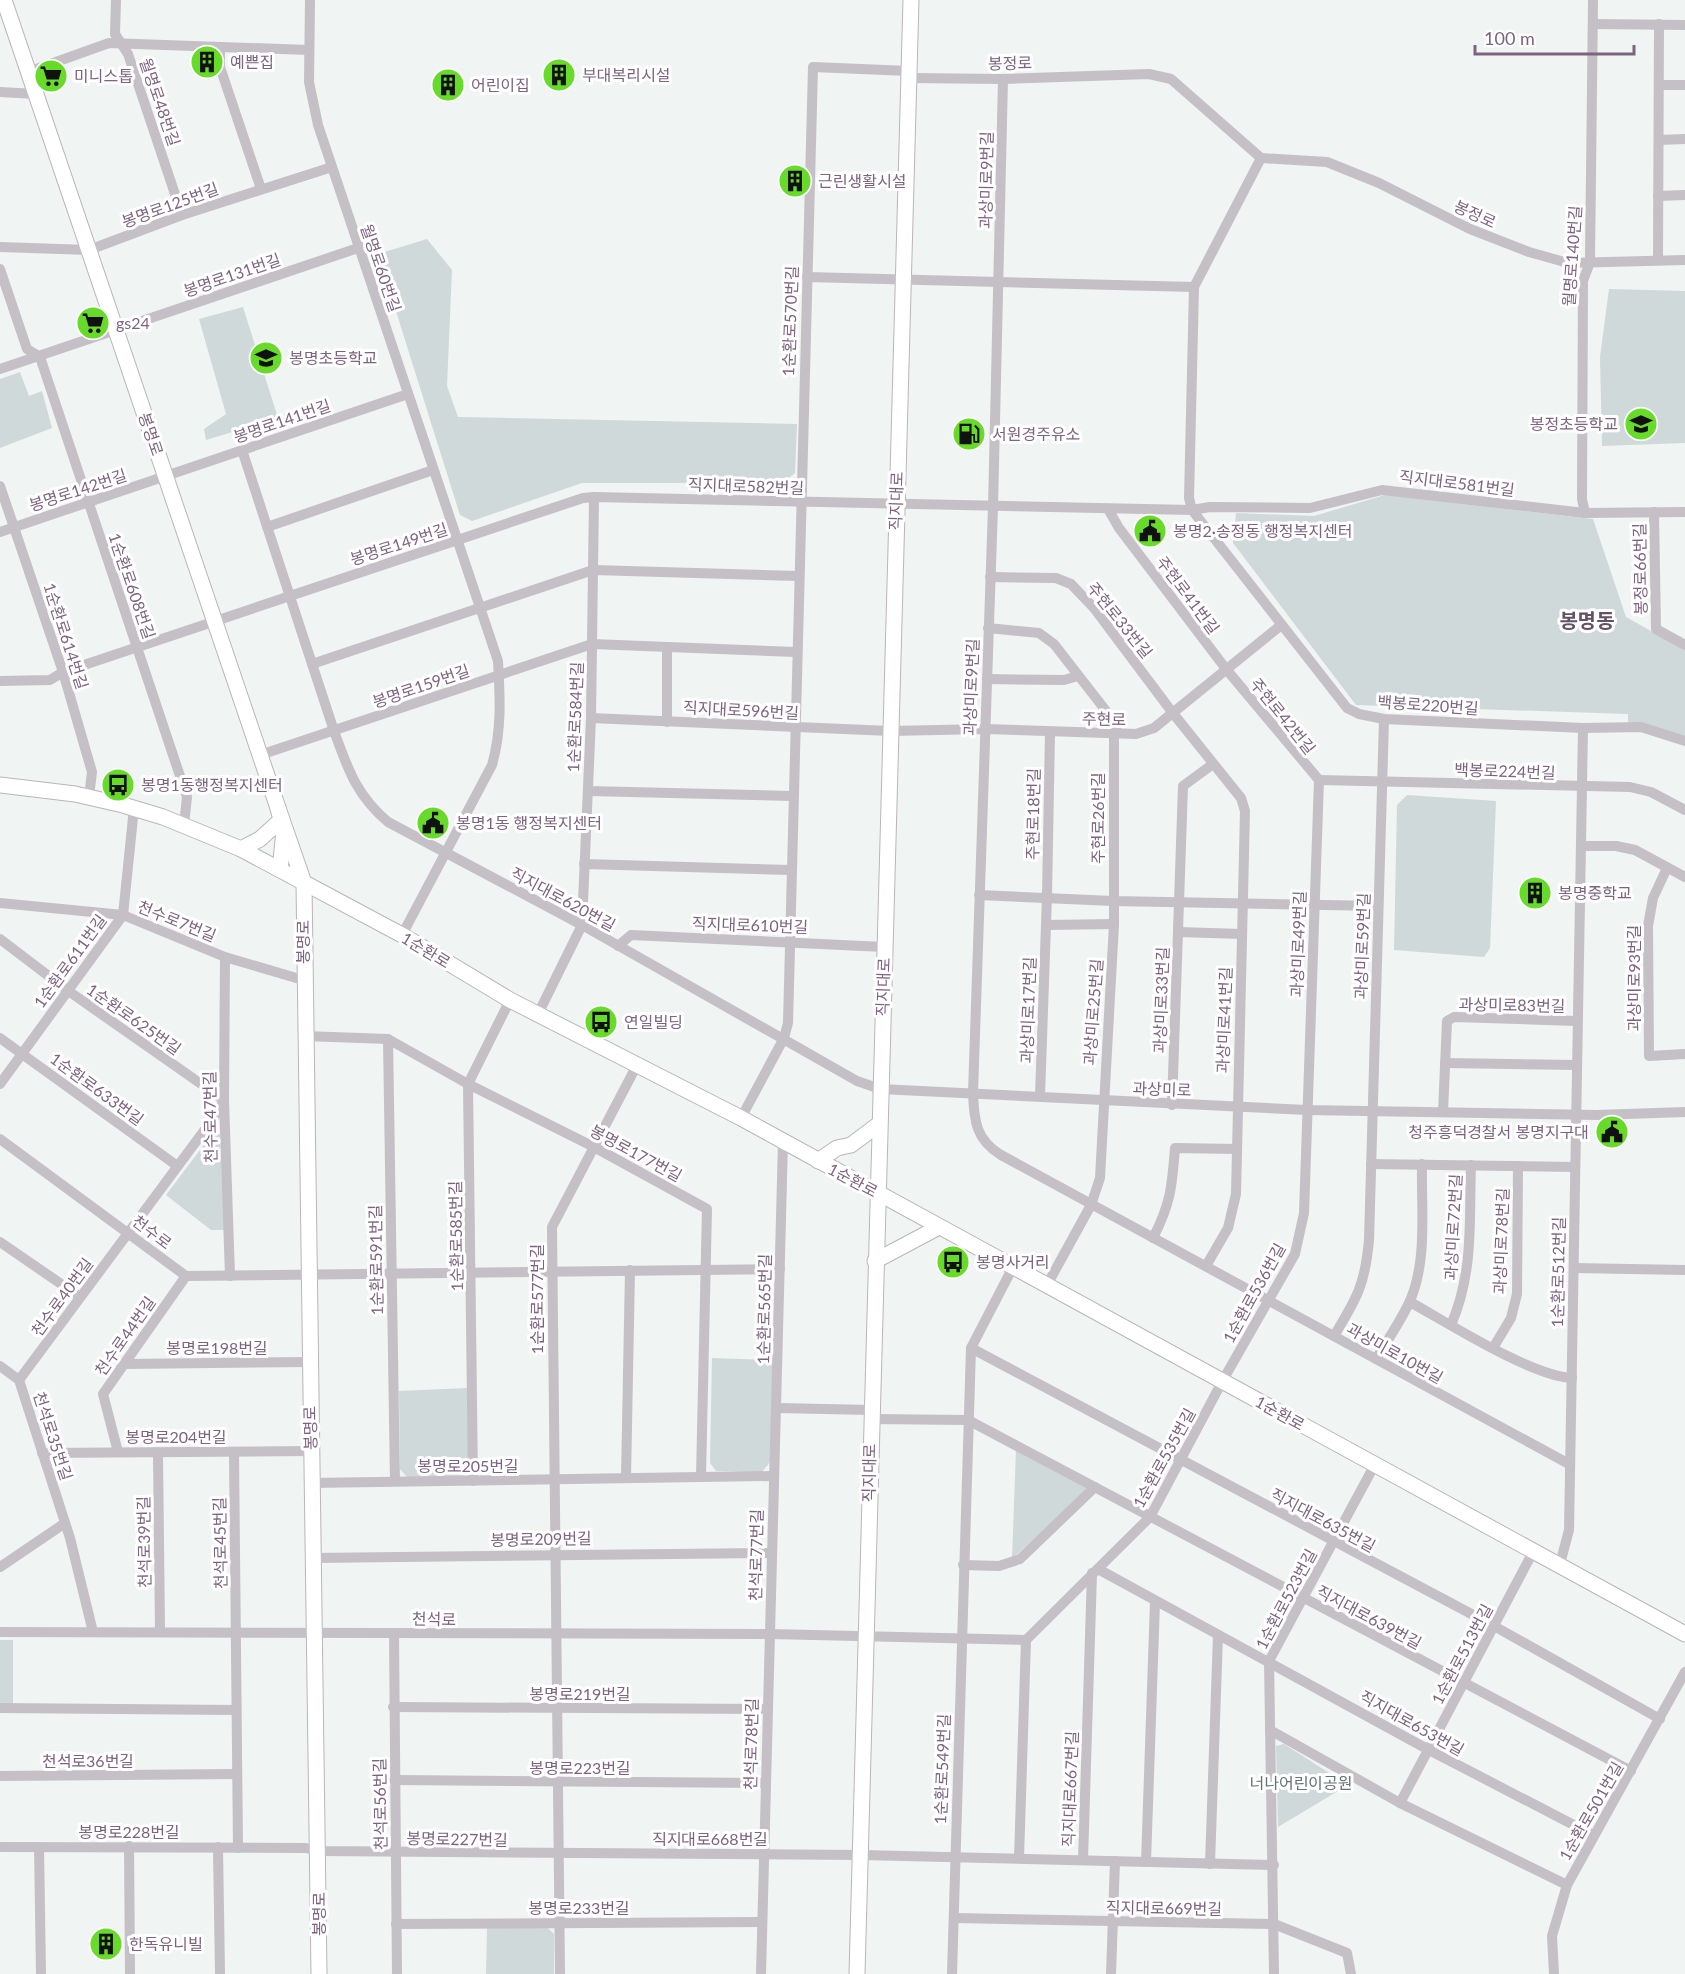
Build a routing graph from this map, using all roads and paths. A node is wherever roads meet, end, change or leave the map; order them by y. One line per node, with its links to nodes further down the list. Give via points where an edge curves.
1 (4, 0): 13 (street, 봉명로)
2 (116, 0): 9 (street, 월명로48번길, via 115,34)
3 (310, 0): 11 (street, 월명로60번길)
4 (911, 0): 14 (street, 직지대로)
5 (1593, 0): 6 (street, 월명로140번길)
6 (1593, 24): 7 (street); 33 (street, 월명로140번길)
7 (1659, 24): 8 (street); 16 (street)
8 (1685, 24)
9 (123, 44): 10 (street); 13 (street, via 109,43); 27 (street, 월명로48번길)
10 (220, 48): 11 (street); 24 (street, via 220,67)
11 (309, 50): 23 (street, 월명로60번길, via 313,105)
12 (813, 67): 14 (street, 봉정로); 35 (street, 1순환로570번길)
13 (28, 72): 19 (street, 봉명로)
14 (909, 74): 15 (street, 봉정로); 36 (street, 직지대로)
15 (1003, 79): 22 (street, 봉정로, via 1149,74 1171,79); 37 (street, 과상미로9번길)
16 (1659, 85): 17 (street); 21 (street)
17 (1685, 85)
18 (0, 92): 19 (street)
19 (36, 94): 30 (street, 봉명로)
20 (1685, 139): 21 (street)
21 (1659, 140): 26 (street)
22 (1261, 158): 33 (street, 봉정로, via 1327,162 1519,248 1568,263); 38 (street)
23 (332, 167): 24 (street, 봉명로125번길); 29 (street, 월명로60번길)
24 (261, 189): 27 (street, 봉명로125번길)
25 (1685, 195): 26 (street)
26 (1658, 196): 31 (street)
27 (182, 215): 30 (street, 봉명로125번길)
28 (0, 247): 30 (street)
29 (358, 248): 39 (street, 봉명로131번길); 42 (street, 월명로60번길)
30 (89, 250): 39 (street, 봉명로)
31 (1658, 260): 32 (street, 봉정로); 33 (street, 봉정로)
32 (1685, 260)
33 (1590, 262): 56 (street, 월명로140번길, via 1584,281)
34 (0, 270): 40 (street, via 27,349)
35 (807, 277): 36 (street); 48 (street, 1순환로570번길)
36 (903, 281): 37 (street); 50 (street, 직지대로)
37 (998, 281): 38 (street); 51 (street, 과상미로9번길)
38 (1194, 287): 53 (street, via 1189,498)
39 (116, 331): 40 (street, 봉명로131번길); 45 (street, 봉명로)
40 (40, 357): 41 (street, 봉명로131번길); 49 (street, 1순환로608번길)
41 (0, 369)
42 (408, 394): 43 (street, 봉명로141번길); 44 (street, 월명로60번길)
43 (242, 450): 45 (street, 봉명로141번길); 58 (street, 직지대로620번길)
44 (433, 471): 58 (street); 60 (street, 월명로60번길)
45 (165, 476): 49 (street, 봉명로142번길); 66 (street, 봉명로)
46 (0, 486): 57 (street, 1순환로614번길)
47 (594, 497): 48 (street, 직지대로582번길); 60 (street, 봉명로149번길); 61 (street, 1순환로584번길)
48 (800, 502): 50 (street, 직지대로582번길); 62 (street, 1순환로570번길)
49 (88, 503): 57 (street, 봉명로142번길); 71 (street, 1순환로608번길)
50 (896, 505): 51 (street, 직지대로581번길); 88 (street, 직지대로)
51 (993, 507): 52 (street, 직지대로581번길); 63 (street, 과상미로9번길)
52 (1108, 509): 53 (street, 직지대로581번길); 75 (street, 주현로41번길)
53 (1192, 510): 56 (street, 직지대로581번길, via 1310,508 1382,490); 67 (street, 백봉로220번길)
54 (1654, 512): 55 (street, 직지대로581번길); 56 (street, 직지대로581번길); 70 (street, 봉정로66번길, via 1656,629)
55 (1685, 512)
56 (1585, 513)
57 (13, 526): 59 (street, 봉명로142번길); 76 (street, 1순환로614번길)
58 (267, 527): 64 (street, 직지대로620번길)
59 (0, 532)
60 (457, 540): 64 (street, 봉명로149번길); 65 (street, 월명로60번길)
61 (593, 570): 62 (street); 65 (street); 69 (street, 1순환로584번길)
62 (798, 576): 73 (street, 1순환로570번길)
63 (990, 577): 68 (street, 과상미로9번길); 81 (street, 주현로33번길, via 1056,578 1071,584 1094,608)
64 (290, 595): 66 (street, 봉명로149번길); 74 (street, 직지대로620번길)
65 (479, 607): 74 (street); 77 (street, 월명로60번길)
66 (214, 622): 71 (street, 봉명로149번길); 93 (street, 봉명로)
67 (1280, 626): 75 (street, 주현로); 83 (street, 백봉로220번길, via 1347,708)
68 (988, 628): 78 (street, via 1039,633 1054,644); 79 (street, 과상미로9번길)
69 (592, 644): 72 (street, 1순환로584번길); 77 (street, 봉명로159번길); 82 (street, 1순환로584번길)
70 (1685, 645)
71 (137, 647): 76 (street, 봉명로149번길); 105 (street, 1순환로608번길, via 187,797)
72 (667, 647): 73 (street); 84 (street)
73 (796, 652): 85 (street, 1순환로570번길)
74 (312, 664): 89 (street, 직지대로620번길)
75 (1226, 669): 81 (street, 주현로); 95 (street, 주현로42번길)
76 (63, 672): 80 (street, 봉명로149번길, via 50,681); 101 (street, 1순환로614번길, via 92,772)
77 (499, 675): 89 (street, 봉명로159번길); 108 (street, 월명로60번길, via 498,746)
78 (1078, 676): 79 (street, via 1064,680); 91 (street, via 1117,725)
79 (987, 679): 87 (street, 과상미로9번길)
80 (0, 681)
81 (1172, 712): 91 (street, 주현로, via 1154,728); 94 (street, 주현로33번길)
82 (591, 718): 84 (street, 직지대로596번길); 99 (street, 1순환로584번길)
83 (1383, 719): 86 (street, 백봉로220번길); 96 (street, 과상미로59번길)
84 (667, 722): 85 (street, 직지대로596번길)
85 (794, 728): 88 (street, 직지대로596번길); 100 (street, 1순환로570번길)
86 (1583, 728): 92 (street, 백봉로220번길, via 1641,727); 98 (street, 과상미로83번길)
87 (985, 729): 88 (street, 주현로); 90 (street, 주현로); 115 (street, 과상미로9번길)
88 (890, 731): 133 (street, 직지대로)
89 (334, 732): 93 (street, 봉명로159번길); 108 (street, 직지대로620번길, via 351,777 373,809 388,822)
90 (1050, 732): 91 (street, 주현로); 116 (street, 주현로18번길)
91 (1114, 735): 117 (street, 주현로26번길)
92 (1685, 741)
93 (260, 755): 104 (street, 봉명로)
94 (1214, 764): 118 (street, 과상미로33번길, via 1183,786); 119 (street, 과상미로41번길, via 1241,798 1245,810)
95 (1319, 780): 96 (street, 백봉로224번길); 121 (street, 과상미로49번길)
96 (1382, 782): 98 (street, 백봉로224번길); 122 (street, 과상미로59번길)
97 (0, 784): 101 (street, 1순환로)
98 (1584, 788): 103 (street, 백봉로224번길, via 1630,787 1651,792); 106 (street, 과상미로83번길)
99 (588, 791): 100 (street, 1순환로584번길); 109 (street, 1순환로584번길)
100 (793, 796): 112 (street, 1순환로570번길)
101 (89, 797): 102 (street, 1순환로)
102 (134, 808): 105 (street, 1순환로); 123 (street, 1순환로611번길)
103 (1685, 810)
104 (279, 814): 107 (street, via 260,839); 111 (street, 봉명로, via 284,831); 114 (street, 봉명로)
105 (184, 825): 107 (street, 1순환로)
106 (1582, 846): 110 (street, via 1635,850); 139 (street, 과상미로83번길)
107 (241, 849): 111 (street, 1순환로)
108 (446, 855): 125 (street, 직지대로620번길); 129 (street, 월명로60번길)
109 (584, 864): 112 (street); 125 (street, 1순환로584번길)
110 (1667, 868): 113 (street); 145 (street, 과상미로93번길, via 1653,898 1648,926 1649,1056)
111 (280, 870): 114 (street, 1순환로)
112 (791, 870): 131 (street, 1순환로570번길)
113 (1685, 877)
114 (304, 883): 129 (street, 1순환로); 135 (street, 봉명로)
115 (979, 895): 116 (street); 152 (street, 과상미로9번길)
116 (1047, 896): 117 (street); 126 (street, 주현로18번길)
117 (1113, 901): 118 (street); 124 (street, 주현로26번길)
118 (1180, 901): 119 (street); 127 (street, 과상미로33번길)
119 (1244, 902): 121 (street); 128 (street, 과상미로41번길)
120 (0, 903): 123 (street, 천수로7번길)
121 (1314, 904): 122 (street); 158 (street, 과상미로49번길)
122 (1378, 906): 159 (street, 과상미로59번길)
123 (123, 915): 134 (street, 천수로7번길); 136 (street, 1순환로611번길)
124 (1114, 924): 126 (street); 155 (street, 과상미로25번길)
125 (582, 925): 132 (street, 직지대로620번길); 138 (street, 1순환로584번길)
126 (1046, 925): 153 (street, 과상미로17번길)
127 (1178, 932): 128 (street); 156 (street, 과상미로33번길)
128 (1242, 934): 157 (street, 과상미로41번길)
129 (402, 935): 137 (street, 1순환로)
130 (0, 939): 136 (street, 1순환로625번길)
131 (790, 941): 132 (street, 직지대로610번길, via 631,935); 133 (street, 직지대로610번길); 142 (street, 1순환로570번길, via 788,1023)
132 (618, 946): 142 (street, 직지대로620번길)
133 (884, 947): 151 (street, 직지대로)
134 (225, 957): 135 (street, 천수로7번길); 154 (street, 천수로47번길)
135 (303, 980): 140 (street, 봉명로)
136 (67, 990): 144 (street, 1순환로611번길); 154 (street, 1순환로625번길)
137 (510, 1000): 138 (street, 1순환로); 150 (street, 1순환로585번길)
138 (538, 1014): 147 (street, 1순환로)
139 (1576, 1021): 146 (street, 과상미로83번길, via 1454,1017 1447,1021); 148 (street, 과상미로83번길)
140 (304, 1036): 143 (street, 봉명로177번길); 193 (street, 봉명로)
141 (0, 1038): 144 (street, 1순환로633번길)
142 (784, 1038): 151 (street, 직지대로620번길, via 856,1081); 163 (street, 1순환로570번길)
143 (388, 1039): 150 (street, 봉명로177번길); 192 (street, 1순환로591번길)
144 (21, 1054): 149 (street, 1순환로611번길); 172 (street, 1순환로633번길)
145 (1685, 1054)
146 (1445, 1063): 148 (street); 160 (street)
147 (637, 1065): 163 (street, 1순환로); 167 (street, 1순환로577번길)
148 (1576, 1065): 162 (street, 과상미로83번길)
149 (0, 1084)
150 (468, 1084): 167 (street, 봉명로177번길); 191 (street, 1순환로585번길)
151 (880, 1089): 152 (street, 과상미로); 164 (street, 직지대로)
152 (973, 1093): 153 (street, 과상미로); 177 (street, 과상미로10번길, via 978,1135 989,1148)
153 (1040, 1096): 155 (street, 과상미로)
154 (224, 1100): 172 (street, 천수로40번길); 195 (street, 천수로47번길)
155 (1102, 1101): 156 (street, 과상미로); 177 (street, 과상미로25번길, via 1100,1178)
156 (1172, 1105): 157 (street, 과상미로)
157 (1237, 1107): 158 (street, 과상미로); 168 (street, 과상미로41번길)
158 (1307, 1110): 159 (street, 과상미로); 198 (street, 1순환로536번길, via 1302,1234)
159 (1373, 1110): 160 (street, 과상미로); 170 (street, 과상미로59번길)
160 (1443, 1112): 162 (street, 과상미로)
161 (1685, 1112): 162 (street, 과상미로)
162 (1576, 1114): 175 (street, 1순환로512번길)
163 (741, 1118): 166 (street, 1순환로)
164 (879, 1124): 169 (street, via 852,1145 837,1148); 176 (street, 직지대로)
165 (0, 1140): 179 (street, 천수로)
166 (783, 1142): 169 (street, 1순환로); 187 (street, 1순환로565번길)
167 (594, 1147): 186 (street, 봉명로177번길, via 708,1209); 188 (street, 1순환로577번길, via 552,1227)
168 (1237, 1149): 180 (street, via 1175,1148 1170,1202); 183 (street, via 1234,1211)
169 (818, 1161): 176 (street, 1순환로)
170 (1371, 1164): 171 (street); 201 (street, 과상미로59번길, via 1366,1276)
171 (1422, 1164): 173 (street); 199 (street, via 1420,1263)
172 (176, 1165): 179 (street, 천수로40번길)
173 (1471, 1165): 174 (street); 200 (street, 과상미로72번길, via 1467,1278)
174 (1518, 1166): 175 (street); 203 (street, 과상미로78번길, via 1517,1294 1510,1318)
175 (1575, 1167): 185 (street, 1순환로512번길)
176 (877, 1193): 178 (street, 1순환로); 182 (street, 직지대로)
177 (1091, 1204): 180 (street, 과상미로10번길); 196 (street, 과상미로25번길)
178 (939, 1227): 182 (street); 184 (street, 1순환로)
179 (129, 1232): 194 (street, 천수로); 197 (street, 천수로40번길)
180 (1153, 1238): 183 (street, 과상미로10번길)
181 (0, 1242): 197 (street)
182 (875, 1261): 212 (street, 직지대로)
183 (1206, 1266): 198 (street, 과상미로10번길)
184 (1013, 1267): 196 (street, 1순환로); 202 (street, 1순환로549번길)
185 (1574, 1268): 190 (street); 208 (street, 1순환로512번길)
186 (707, 1269): 187 (street); 189 (street); 222 (street, 봉명로177번길)
187 (780, 1269): 211 (street, 1순환로565번길)
188 (551, 1270): 189 (street); 191 (street); 227 (street, 1순환로577번길)
189 (630, 1270): 224 (street)
190 (1685, 1270)
191 (471, 1271): 192 (street); 226 (street, 1순환로585번길)
192 (391, 1272): 193 (street); 225 (street, 1순환로591번길)
193 (309, 1274): 195 (street); 205 (street, 봉명로)
194 (186, 1276): 195 (street); 206 (street, 천수로44번길)
195 (230, 1276)
196 (1047, 1285): 210 (street, 1순환로)
197 (80, 1297): 209 (street, 천수로40번길)
198 (1269, 1300): 201 (street, 과상미로10번길); 210 (street, 1순환로536번길)
199 (1410, 1302): 200 (street); 204 (street)
200 (1451, 1325): 203 (street)
201 (1334, 1336): 204 (street, 과상미로10번길)
202 (971, 1348): 213 (street, 1순환로549번길); 219 (street, 직지대로635번길)
203 (1493, 1348): 208 (street, via 1558,1377)
204 (1376, 1359): 220 (street, 과상미로10번길)
205 (309, 1362): 206 (street, 봉명로198번길); 214 (street, 봉명로)
206 (125, 1364): 215 (street, 천수로44번길, via 103,1394)
207 (0, 1366): 209 (street, 천석로35번길)
208 (1572, 1378): 220 (street, 1순환로512번길)
209 (19, 1380): 216 (street, 천석로35번길)
210 (1223, 1380): 219 (street, 1순환로535번길); 221 (street, 1순환로)
211 (778, 1408): 212 (street, 직지대로639번길); 223 (street, 1순환로565번길)
212 (871, 1414): 213 (street, 직지대로639번길); 254 (street, 직지대로)
213 (968, 1420): 229 (street, 직지대로639번길); 238 (street, 1순환로549번길)
214 (310, 1451): 218 (street, 봉명로204번길); 228 (street, 봉명로)
215 (118, 1452): 216 (street, 봉명로204번길); 217 (street, 봉명로204번길)
216 (42, 1453): 231 (street, 천석로35번길)
217 (158, 1453): 218 (street, 봉명로204번길); 246 (street, 천석로39번길)
218 (234, 1453): 247 (street, 천석로45번길)
219 (1181, 1461): 230 (street, 1순환로535번길); 232 (street, 직지대로635번길)
220 (1569, 1464): 237 (street, 1순환로512번길, via 1569,1530)
221 (1374, 1466): 232 (street, 1순환로523번길); 233 (street, 1순환로)
222 (701, 1476): 223 (street, 봉명로205번길); 224 (street, 봉명로205번길)
223 (772, 1476): 235 (street, 천석로77번길)
224 (626, 1478): 227 (street, 봉명로205번길)
225 (395, 1481): 226 (street, 봉명로205번길); 228 (street, 봉명로205번길)
226 (473, 1481): 227 (street, 봉명로205번길)
227 (554, 1481): 234 (street, 1순환로577번길)
228 (311, 1483): 236 (street, 봉명로)
229 (1095, 1487): 230 (street, 직지대로639번길); 238 (street, via 1010,1565)
230 (1150, 1517): 240 (street, 1순환로535번길); 241 (street, 직지대로639번길)
231 (65, 1523): 239 (street); 245 (street, 천석로35번길)
232 (1333, 1542): 241 (street, 1순환로523번길); 243 (street, 직지대로635번길)
233 (1534, 1550): 237 (street, 1순환로); 243 (street, 1순환로513번길)
234 (554, 1553): 235 (street, 봉명로209번길); 236 (street, 봉명로209번길); 252 (street, 1순환로577번길)
235 (771, 1553): 250 (street, 천석로77번길)
236 (312, 1558): 248 (street, 봉명로)
237 (1560, 1564): 251 (street, 1순환로)
238 (963, 1565): 255 (street, 1순환로549번길)
239 (0, 1567)
240 (1095, 1571): 242 (street, 직지대로653번길); 256 (street); 288 (street, 직지대로667번길)
241 (1302, 1598): 257 (street, 1순환로523번길); 259 (street, 직지대로639번길)
242 (1155, 1602): 253 (street, 직지대로653번길); 290 (street)
243 (1494, 1626): 259 (street, 1순환로513번길); 265 (street, 직지대로635번길)
244 (0, 1632): 245 (street, 천석로)
245 (93, 1632): 246 (street, 천석로)
246 (160, 1632): 247 (street, 천석로)
247 (236, 1632): 248 (street, 천석로); 264 (street, 천석로45번길)
248 (313, 1633): 249 (street, 천석로); 281 (street, 봉명로)
249 (394, 1633): 252 (street, 천석로); 260 (street, 천석로56번길)
250 (770, 1634): 252 (street, 천석로); 254 (street, 천석로); 263 (street, 천석로78번길)
251 (1685, 1634)
252 (556, 1635): 262 (street, 1순환로577번길)
253 (1218, 1635): 257 (street, 직지대로653번길); 291 (street)
254 (868, 1636): 255 (street); 285 (street, 직지대로)
255 (961, 1637): 256 (street); 286 (street, 1순환로549번길)
256 (1026, 1640): 287 (street)
257 (1269, 1661): 266 (street, 1순환로523번길); 267 (street, 직지대로653번길)
258 (1685, 1672): 265 (street, 1순환로501번길)
259 (1463, 1684): 267 (street, 1순환로513번길); 268 (street, 직지대로639번길)
260 (393, 1707): 262 (street, 봉명로219번길); 271 (street, 천석로56번길)
261 (0, 1708): 264 (street)
262 (557, 1709): 263 (street, 봉명로219번길); 272 (street, 1순환로577번길)
263 (767, 1709): 273 (street, 천석로78번길)
264 (236, 1710): 269 (street, 천석로45번길)
265 (1660, 1719): 268 (street, 1순환로501번길)
266 (1270, 1730): 274 (street); 292 (street, 1순환로523번길)
267 (1429, 1750): 274 (street, 1순환로513번길); 275 (street, 직지대로653번길)
268 (1631, 1771): 275 (street, 1순환로501번길)
269 (237, 1774): 270 (street, 천석로36번길); 280 (street, 천석로45번길)
270 (0, 1776)
271 (394, 1780): 272 (street, 봉명로223번길); 282 (street, 천석로56번길)
272 (558, 1783): 273 (street, 봉명로223번길); 284 (street, 1순환로577번길)
273 (765, 1783): 283 (street, 천석로78번길)
274 (1400, 1803): 293 (street)
275 (1593, 1835): 293 (street, 1순환로501번길)
276 (129, 1846): 278 (street, 봉명로228번길); 279 (street, 봉명로228번길); 301 (street)
277 (0, 1847): 278 (street, 봉명로228번길)
278 (39, 1847): 300 (street)
279 (218, 1847): 280 (street, 봉명로228번길); 302 (street)
280 (238, 1848): 281 (street, 봉명로228번길)
281 (318, 1851): 282 (street, 봉명로227번길); 303 (street, 봉명로)
282 (396, 1853): 284 (street, 봉명로227번길); 298 (street, 천석로56번길)
283 (763, 1854): 284 (street, 직지대로668번길); 285 (street, 직지대로668번길); 295 (street, 천석로78번길)
284 (558, 1855): 296 (street, 1순환로577번길)
285 (862, 1855): 286 (street, 직지대로667번길); 307 (street, 직지대로)
286 (955, 1857): 287 (street, 직지대로667번길); 294 (street, 1순환로549번길)
287 (1019, 1858): 288 (street, 직지대로667번길)
288 (1083, 1860): 289 (street, 직지대로667번길)
289 (1115, 1861): 290 (street, 직지대로667번길); 297 (street)
290 (1146, 1862): 291 (street, 직지대로667번길)
291 (1210, 1864): 292 (street, 직지대로667번길)
292 (1274, 1865): 299 (street, 1순환로523번길)
293 (1567, 1884): 312 (street, 1순환로501번길, via 1552,1936)
294 (954, 1918): 297 (street, 직지대로669번길); 308 (street, 1순환로549번길)
295 (761, 1922): 296 (street, 봉명로233번길); 306 (street, 천석로78번길)
296 (560, 1923): 298 (street, 봉명로233번길); 305 (street, 1순환로577번길)
297 (1113, 1923): 299 (street, 직지대로669번길); 309 (street)
298 (396, 1924): 304 (street, 천석로56번길)
299 (1274, 1924): 310 (street, 1순환로523번길); 311 (street, 직지대로669번길, via 1347,1953)
300 (41, 1974)
301 (130, 1974)
302 (220, 1974)
303 (319, 1974)
304 (397, 1974)
305 (560, 1974)
306 (760, 1974)
307 (857, 1974)
308 (952, 1974)
309 (1111, 1974)
310 (1274, 1974)
311 (1351, 1974)
312 (1554, 1974)

